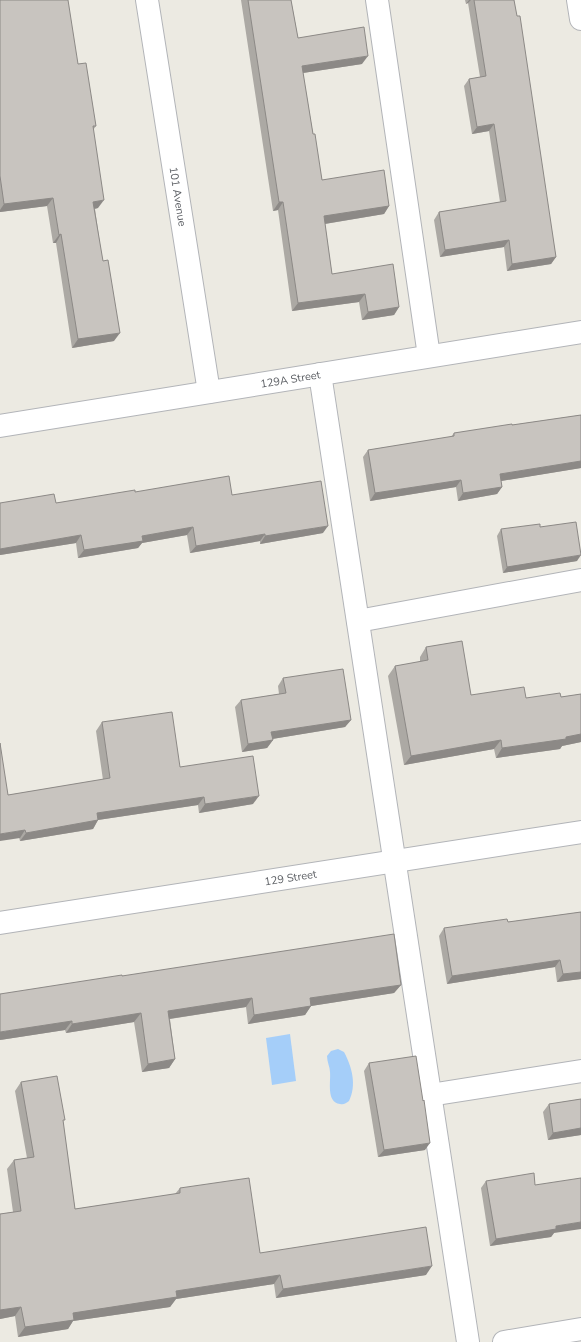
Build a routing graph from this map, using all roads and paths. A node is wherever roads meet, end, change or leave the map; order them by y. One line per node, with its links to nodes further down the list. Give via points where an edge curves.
1 (147, 0): 8 (street, 101 Avenue)
2 (377, 0): 6 (street)
3 (578, 0): 4 (street)
4 (581, 19)
5 (581, 332): 6 (street, 129A Street)
6 (429, 356): 7 (street, 129A Street)
7 (320, 374): 8 (street, 129A Street); 11 (street)
8 (209, 392): 9 (street, 129A Street)
9 (1, 423)
10 (581, 580): 11 (street)
11 (358, 621): 13 (street)
12 (581, 832): 13 (street, 129 Street)
13 (395, 861): 14 (street, 129 Street); 16 (street)
14 (0, 923)
15 (581, 1071): 16 (street)
16 (430, 1095): 18 (street)
17 (581, 1329): 19 (street)
18 (468, 1342)
19 (504, 1342)

